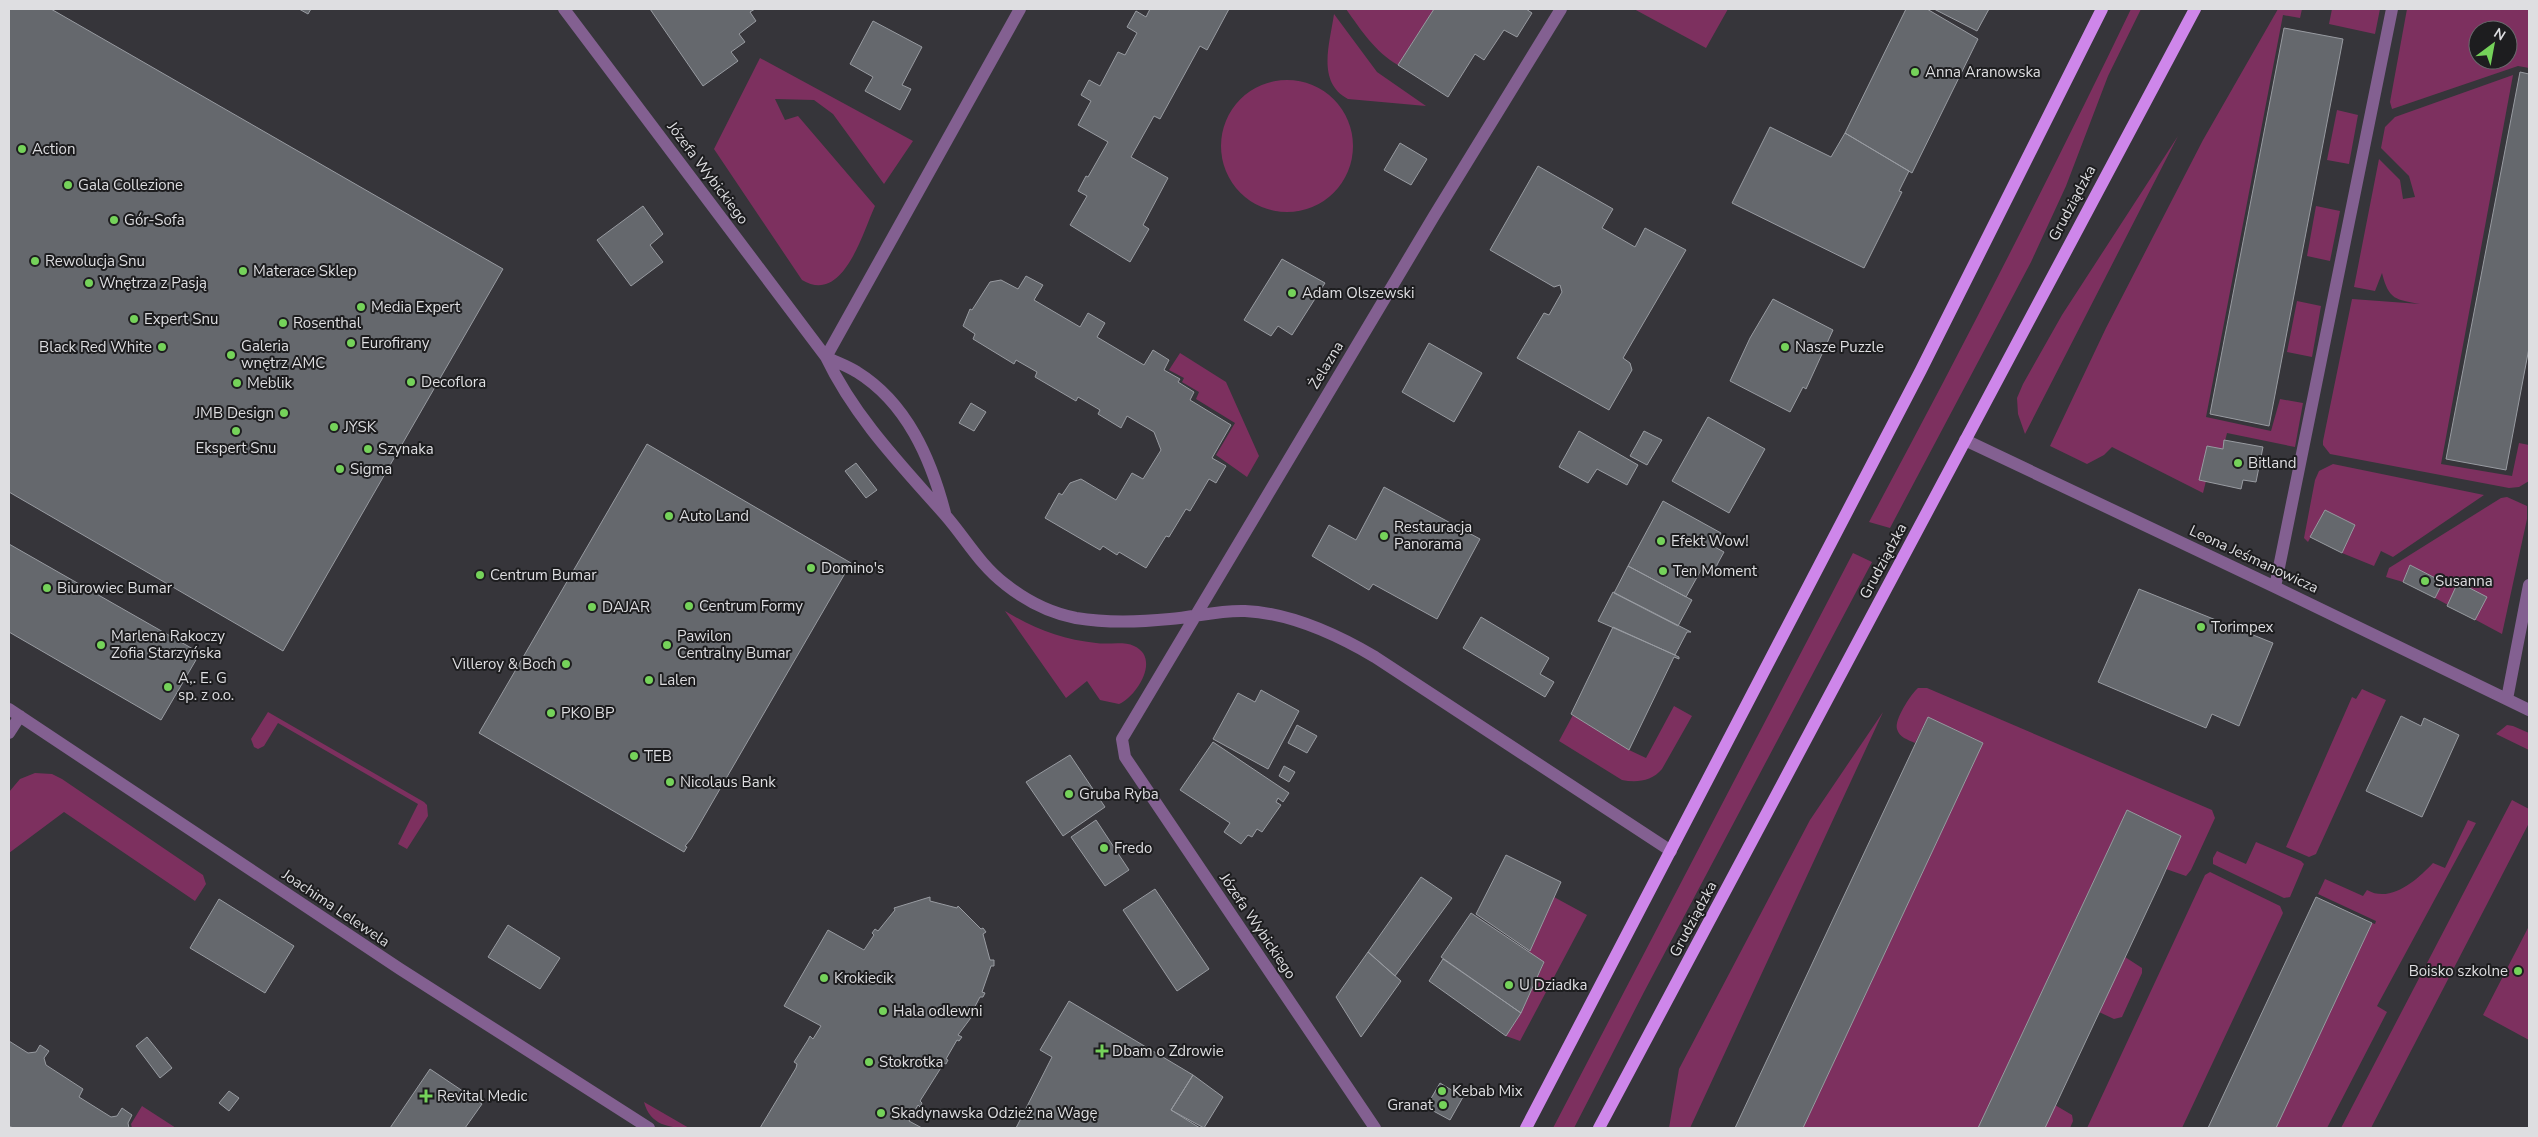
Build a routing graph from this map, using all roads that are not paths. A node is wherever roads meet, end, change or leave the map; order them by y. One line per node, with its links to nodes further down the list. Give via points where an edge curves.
1 (564, 9): 7 (street, Józefa Wybickiego)
2 (1020, 9): 7 (street)
3 (1561, 9): 12 (street, Żelazna)
4 (2102, 9): 19 (main road, via 1921,370)
5 (2195, 9): 8 (main road, Grudziądzka)
6 (2392, 9): 11 (street)
7 (826, 357): 9 (street, Józefa Wybickiego, via 846,394 885,448); 9 (street, Józefa Wybickiego, via 872,382 902,414 933,473)
8 (1965, 440): 11 (street, Leona Jeśmanowicza); 23 (main road, Grudziądzka)
9 (945, 516): 12 (street, Józefa Wybickiego, via 988,570 1023,596 1059,614 1132,621)
10 (2529, 585): 13 (street)
11 (2275, 586): 13 (street, Leona Jeśmanowicza)
12 (1196, 614): 18 (street, Żelazna); 19 (street, Józefa Wybickiego, via 1246,611 1325,631 1353,645)
13 (2507, 699): 15 (street, Leona Jeśmanowicza)
14 (9, 708): 16 (street, Joachima Lelewela)
15 (2529, 710)
16 (20, 716): 17 (street); 20 (street, Joachima Lelewela, via 400,969)
17 (9, 733)
18 (1122, 739): 21 (street, Józefa Wybickiego, via 1125,757)
19 (1671, 851): 22 (main road)
20 (649, 1128)
21 (1375, 1128)
22 (1526, 1128)
23 (1599, 1128)

